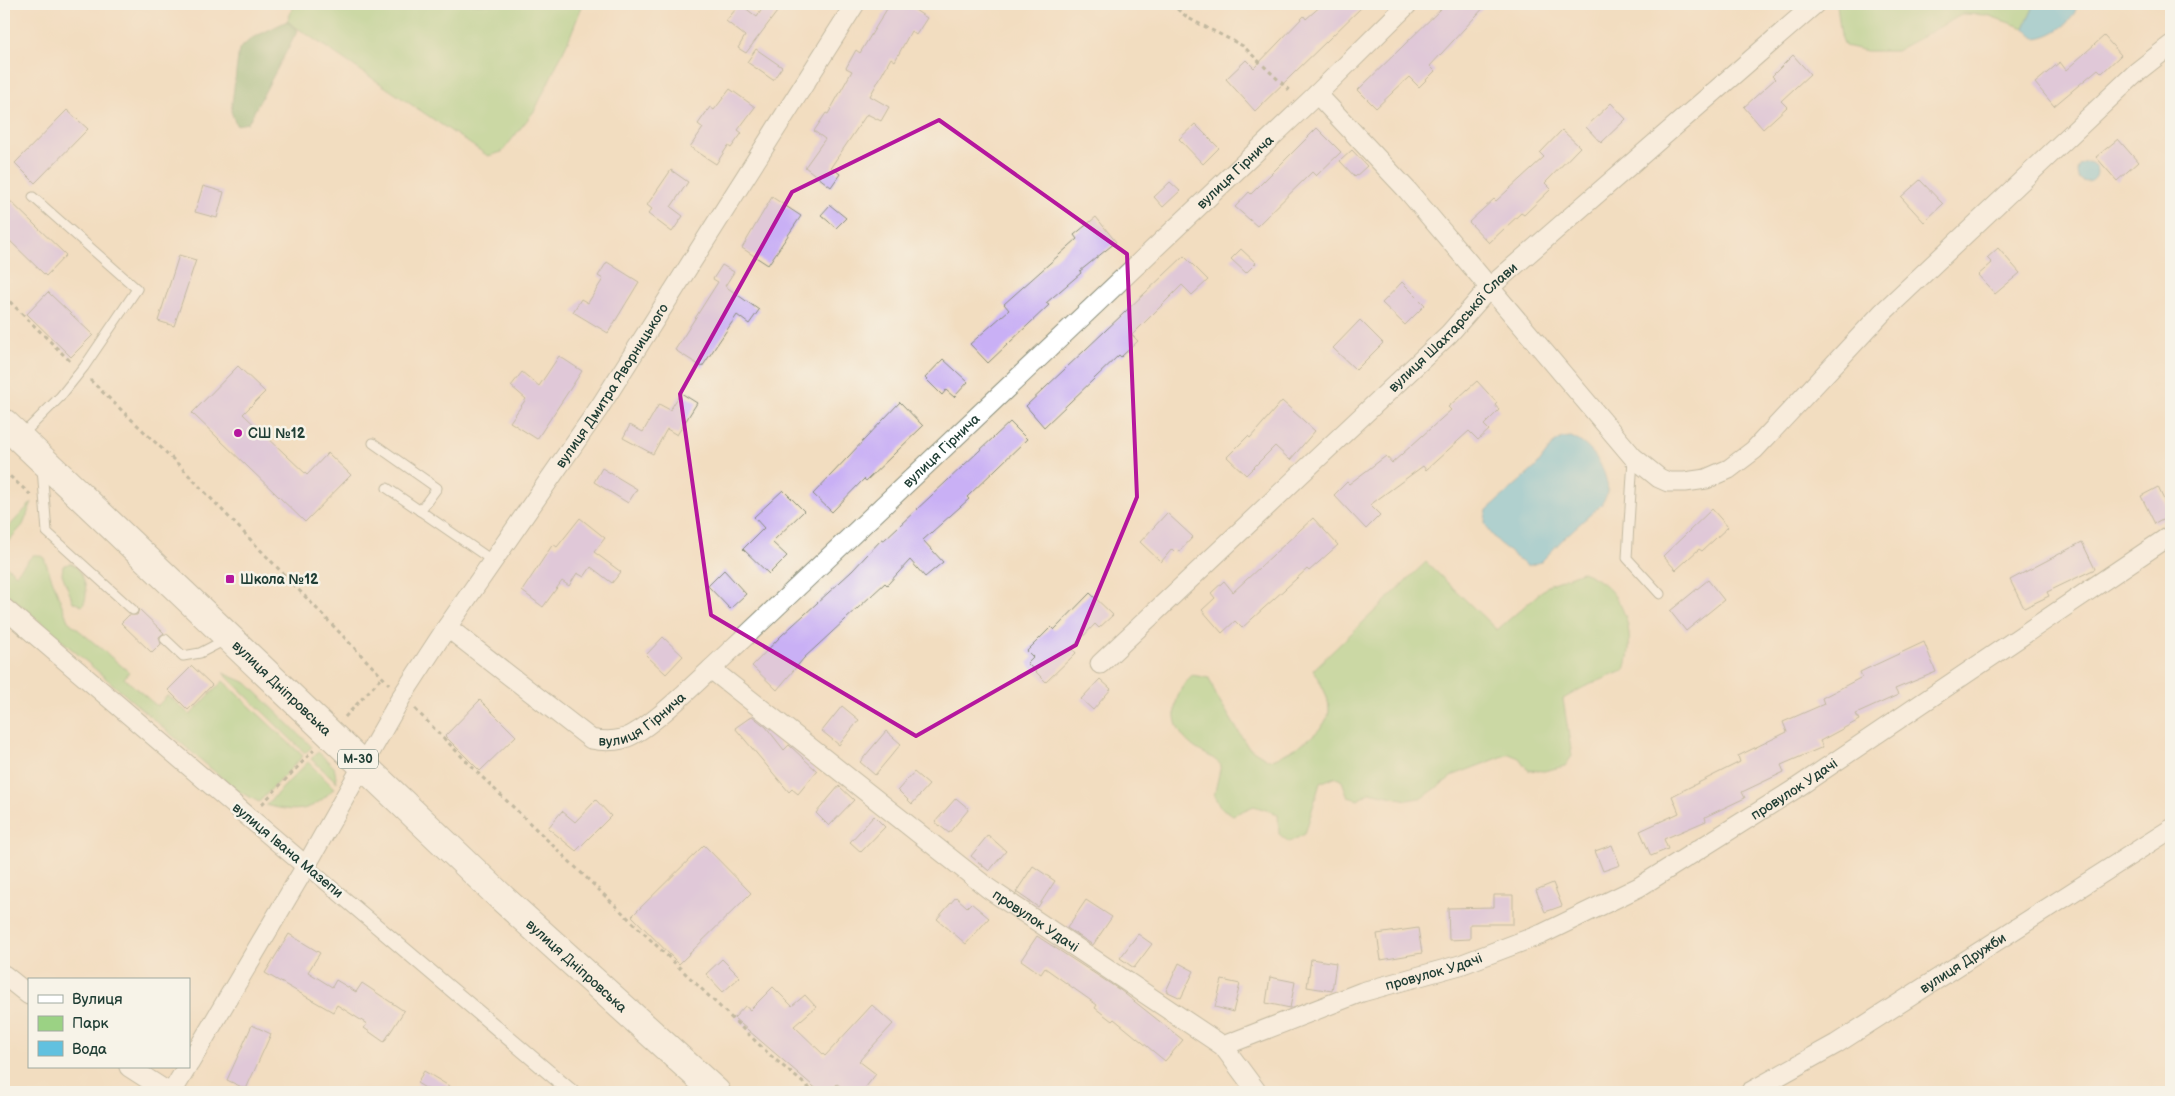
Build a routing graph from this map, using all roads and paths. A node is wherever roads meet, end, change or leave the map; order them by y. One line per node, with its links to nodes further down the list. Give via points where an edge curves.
1 (855, 4): 18 (street, вулиця Дмитра Яворницького, via 599,408)
2 (1172, 4): 6 (path, via 1188,18 1243,46)
3 (1408, 4): 6 (street, вулиця Гірнича)
4 (1815, 4): 8 (street, вулиця Шахтарської Слави)
5 (2171, 45): 11 (street, via 2138,70 1882,313 1748,455 1729,469 1706,479 1685,482 1668,482 1659,478)
6 (1311, 100): 8 (street, via 1408,191); 26 (street, вулиця Гірнича)
7 (34, 197): 9 (lane, via 137,289 71,384)
8 (1490, 287): 11 (street); 25 (street, вулиця Шахтарської Слави, via 1449,334)
9 (11, 430): 12 (highway, вулиця Дніпровська / М-30)
10 (373, 443): 16 (lane, via 437,488)
11 (1633, 458): 19 (lane, via 1627,558)
12 (42, 460): 21 (lane, via 47,532); 23 (highway, вулиця Дніпровська / М-30)
13 (4, 471): 15 (path)
14 (387, 488): 16 (lane)
15 (32, 497)
16 (420, 511): 18 (lane)
17 (2171, 535): 36 (street, провулок Удачі, via 1795,789 1639,887 1542,934 1460,964 1362,992)
18 (493, 561): 22 (street, вулиця Дмитра Яворницького)
19 (1660, 594)
20 (4, 608): 31 (street, вулиця Івана Мазепи)
21 (133, 610)
22 (447, 627): 26 (street, вулиця Гірнича, via 591,739 624,739 642,729); 30 (street, вулиця Дмитра Яворницького)
23 (230, 638): 24 (lane, via 200,653 183,656); 30 (highway, вулиця Дніпровська / М-30)
24 (165, 639)
25 (1100, 664)
26 (712, 670): 36 (street, провулок Удачі, via 989,889)
27 (382, 677): 28 (path)
28 (344, 718)
29 (314, 750): 31 (path)
30 (364, 765): 33 (street, вулиця Дмитра Яворницького); 43 (highway, вулиця Дніпровська / М-30, via 502,898)
31 (249, 817): 33 (street, вулиця Івана Мазепи)
32 (2171, 829): 45 (street, вулиця Дружби, via 1836,1044)
33 (306, 866): 37 (street, вулиця Дмитра Яворницького); 42 (street, вулиця Івана Мазепи)
34 (4, 975): 35 (street)
35 (28, 993)
36 (1223, 1046): 44 (street)
37 (190, 1063)
38 (131, 1068): 40 (street)
39 (187, 1068): 41 (street, вулиця Дмитра Яворницького)
40 (168, 1092)
41 (172, 1092)
42 (572, 1092)
43 (716, 1092)
44 (1257, 1092)
45 (1750, 1092)

